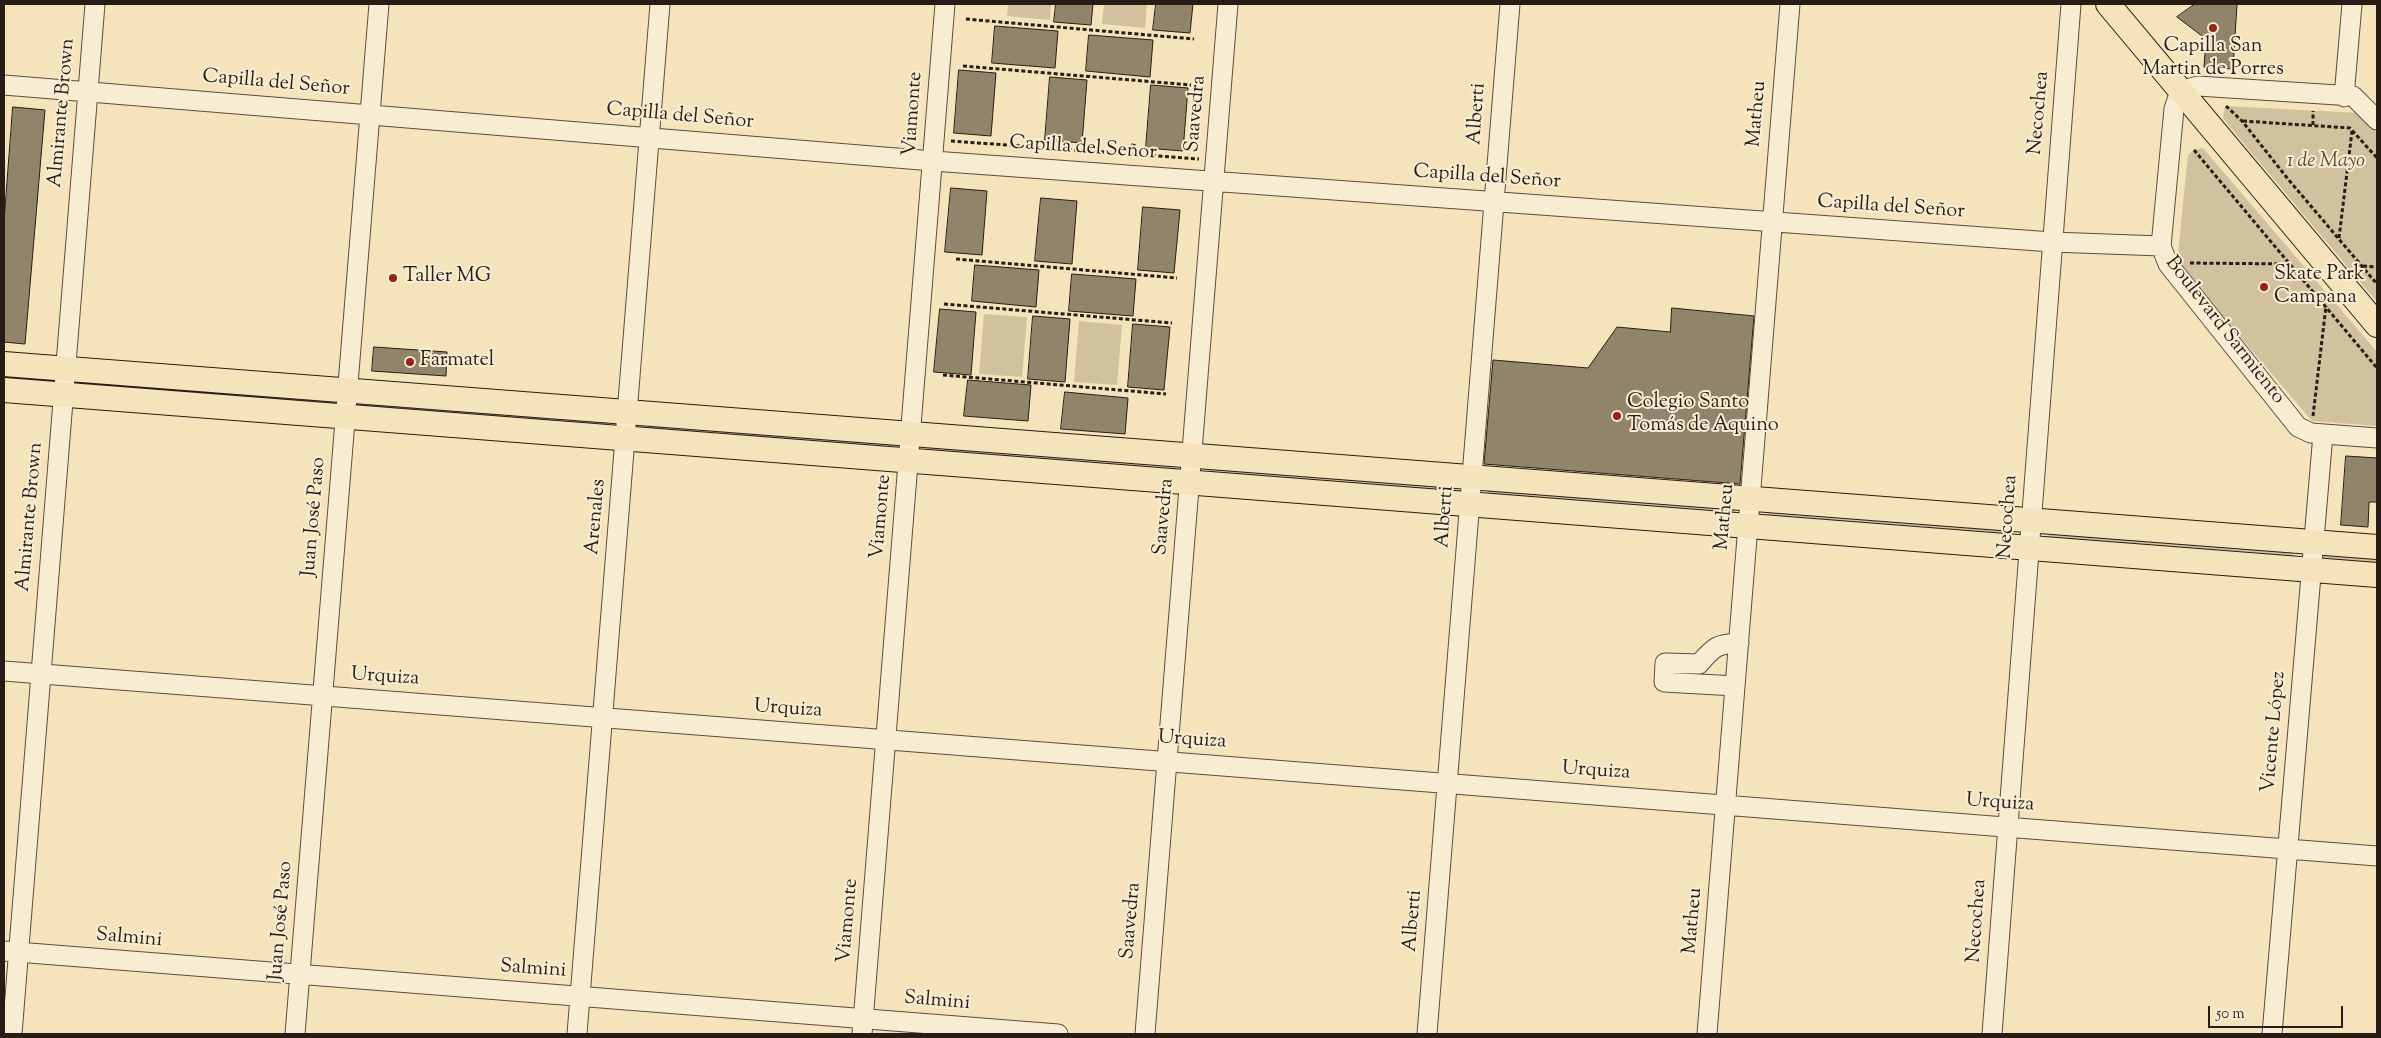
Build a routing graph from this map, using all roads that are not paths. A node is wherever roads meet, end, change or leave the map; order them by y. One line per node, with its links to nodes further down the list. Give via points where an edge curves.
1 (95, 4): 13 (street, Almirante Brown)
2 (378, 4): 15 (street, Juan José Paso)
3 (660, 4): 17 (street, Arenales)
4 (945, 4): 18 (street, Viamonte)
5 (1228, 4): 19 (street, Saavedra)
6 (1510, 4): 20 (street, Alberti)
7 (1790, 4): 21 (street, Matheu)
8 (2071, 4): 22 (street, Necochea)
9 (2108, 4): 12 (main road)
10 (2352, 4): 14 (street)
11 (4, 85): 13 (street, Capilla del Señor)
12 (2180, 91): 14 (street, via 2198,86); 23 (street, Boulevard Sarmiento, via 2174,109); 24 (main road)
13 (88, 92): 15 (street, Capilla del Señor); 26 (street, Almirante Brown)
14 (2344, 97): 16 (street, via 2353,96)
15 (370, 114): 17 (street, Capilla del Señor); 28 (street, Juan José Paso)
16 (2377, 120)
17 (650, 136): 18 (street, Capilla del Señor); 30 (street, Arenales)
18 (933, 161): 19 (street, Capilla del Señor); 33 (street, Viamonte)
19 (1214, 181): 20 (street, Capilla del Señor); 36 (street, Saavedra)
20 (1494, 201): 21 (street, Capilla del Señor); 38 (street, Alberti)
21 (1772, 222): 22 (street, Capilla del Señor); 40 (street, Matheu)
22 (2052, 242): 23 (street, Capilla del Señor); 42 (street, Necochea)
23 (2161, 246): 32 (street, Boulevard Sarmiento, via 2168,264 2298,427 2311,433)
24 (2377, 325)
25 (4, 364): 26 (main road)
26 (65, 368): 28 (main road); 29 (street, Almirante Brown)
27 (4, 390): 29 (main road)
28 (347, 390): 30 (main road); 31 (street, Juan José Paso)
29 (63, 394): 31 (main road); 51 (street, Almirante Brown)
30 (628, 412): 33 (main road); 34 (street, Arenales)
31 (345, 416): 34 (main road); 53 (street, Juan José Paso)
32 (2318, 428): 35 (street, Boulevard Sarmiento); 44 (street, Vicente López)
33 (911, 434): 36 (main road); 37 (street, Viamonte)
34 (626, 438): 37 (main road); 54 (street, Arenales)
35 (2377, 438)
36 (1192, 455): 38 (main road); 39 (street, Saavedra)
37 (909, 460): 39 (main road); 55 (street, Viamonte)
38 (1472, 477): 40 (main road); 41 (street, Alberti)
39 (1190, 482): 41 (main road); 56 (street, Saavedra)
40 (1750, 498): 42 (main road); 43 (street, Matheu)
41 (1470, 504): 43 (main road); 57 (street, Alberti)
42 (2032, 520): 44 (main road); 46 (street, Necochea)
43 (1748, 526): 46 (main road); 49 (street, Matheu)
44 (2314, 542): 45 (main road); 47 (street, Vicente López)
45 (2377, 546)
46 (2030, 548): 47 (main road); 59 (street, Necochea)
47 (2311, 570): 48 (main road); 60 (street, Vicente López)
48 (2377, 575)
49 (1739, 642): 52 (street, Matheu); 52 (street, via 1714,647 1699,664 1665,663 1664,682)
50 (4, 671): 51 (street, Urquiza)
51 (41, 674): 53 (street, Urquiza); 62 (street, Almirante Brown)
52 (1735, 686): 58 (street, Matheu)
53 (322, 696): 54 (street, Urquiza); 63 (street, Juan José Paso)
54 (603, 718): 55 (street, Urquiza); 64 (street, Arenales)
55 (886, 740): 56 (street, Urquiza); 65 (street, Viamonte)
56 (1167, 762): 57 (street, Urquiza); 70 (street, Saavedra)
57 (1448, 784): 58 (street, Urquiza); 71 (street, Alberti)
58 (1726, 805): 59 (street, Urquiza); 72 (street, Matheu)
59 (2008, 827): 60 (street, Urquiza); 73 (street, Necochea)
60 (2288, 849): 61 (street, Urquiza); 74 (street, Vicente López)
61 (2377, 856)
62 (11, 952): 63 (street, Salmini); 66 (street, Almirante Brown)
63 (300, 975): 64 (street, Salmini); 67 (street, Juan José Paso)
64 (580, 997): 65 (street, Salmini); 68 (street, Arenales)
65 (863, 1027): 69 (street, Salmini)
66 (12, 1034)
67 (295, 1034)
68 (577, 1034)
69 (1058, 1034)
70 (1145, 1034)
71 (1427, 1034)
72 (1707, 1034)
73 (1992, 1034)
74 (2272, 1034)

